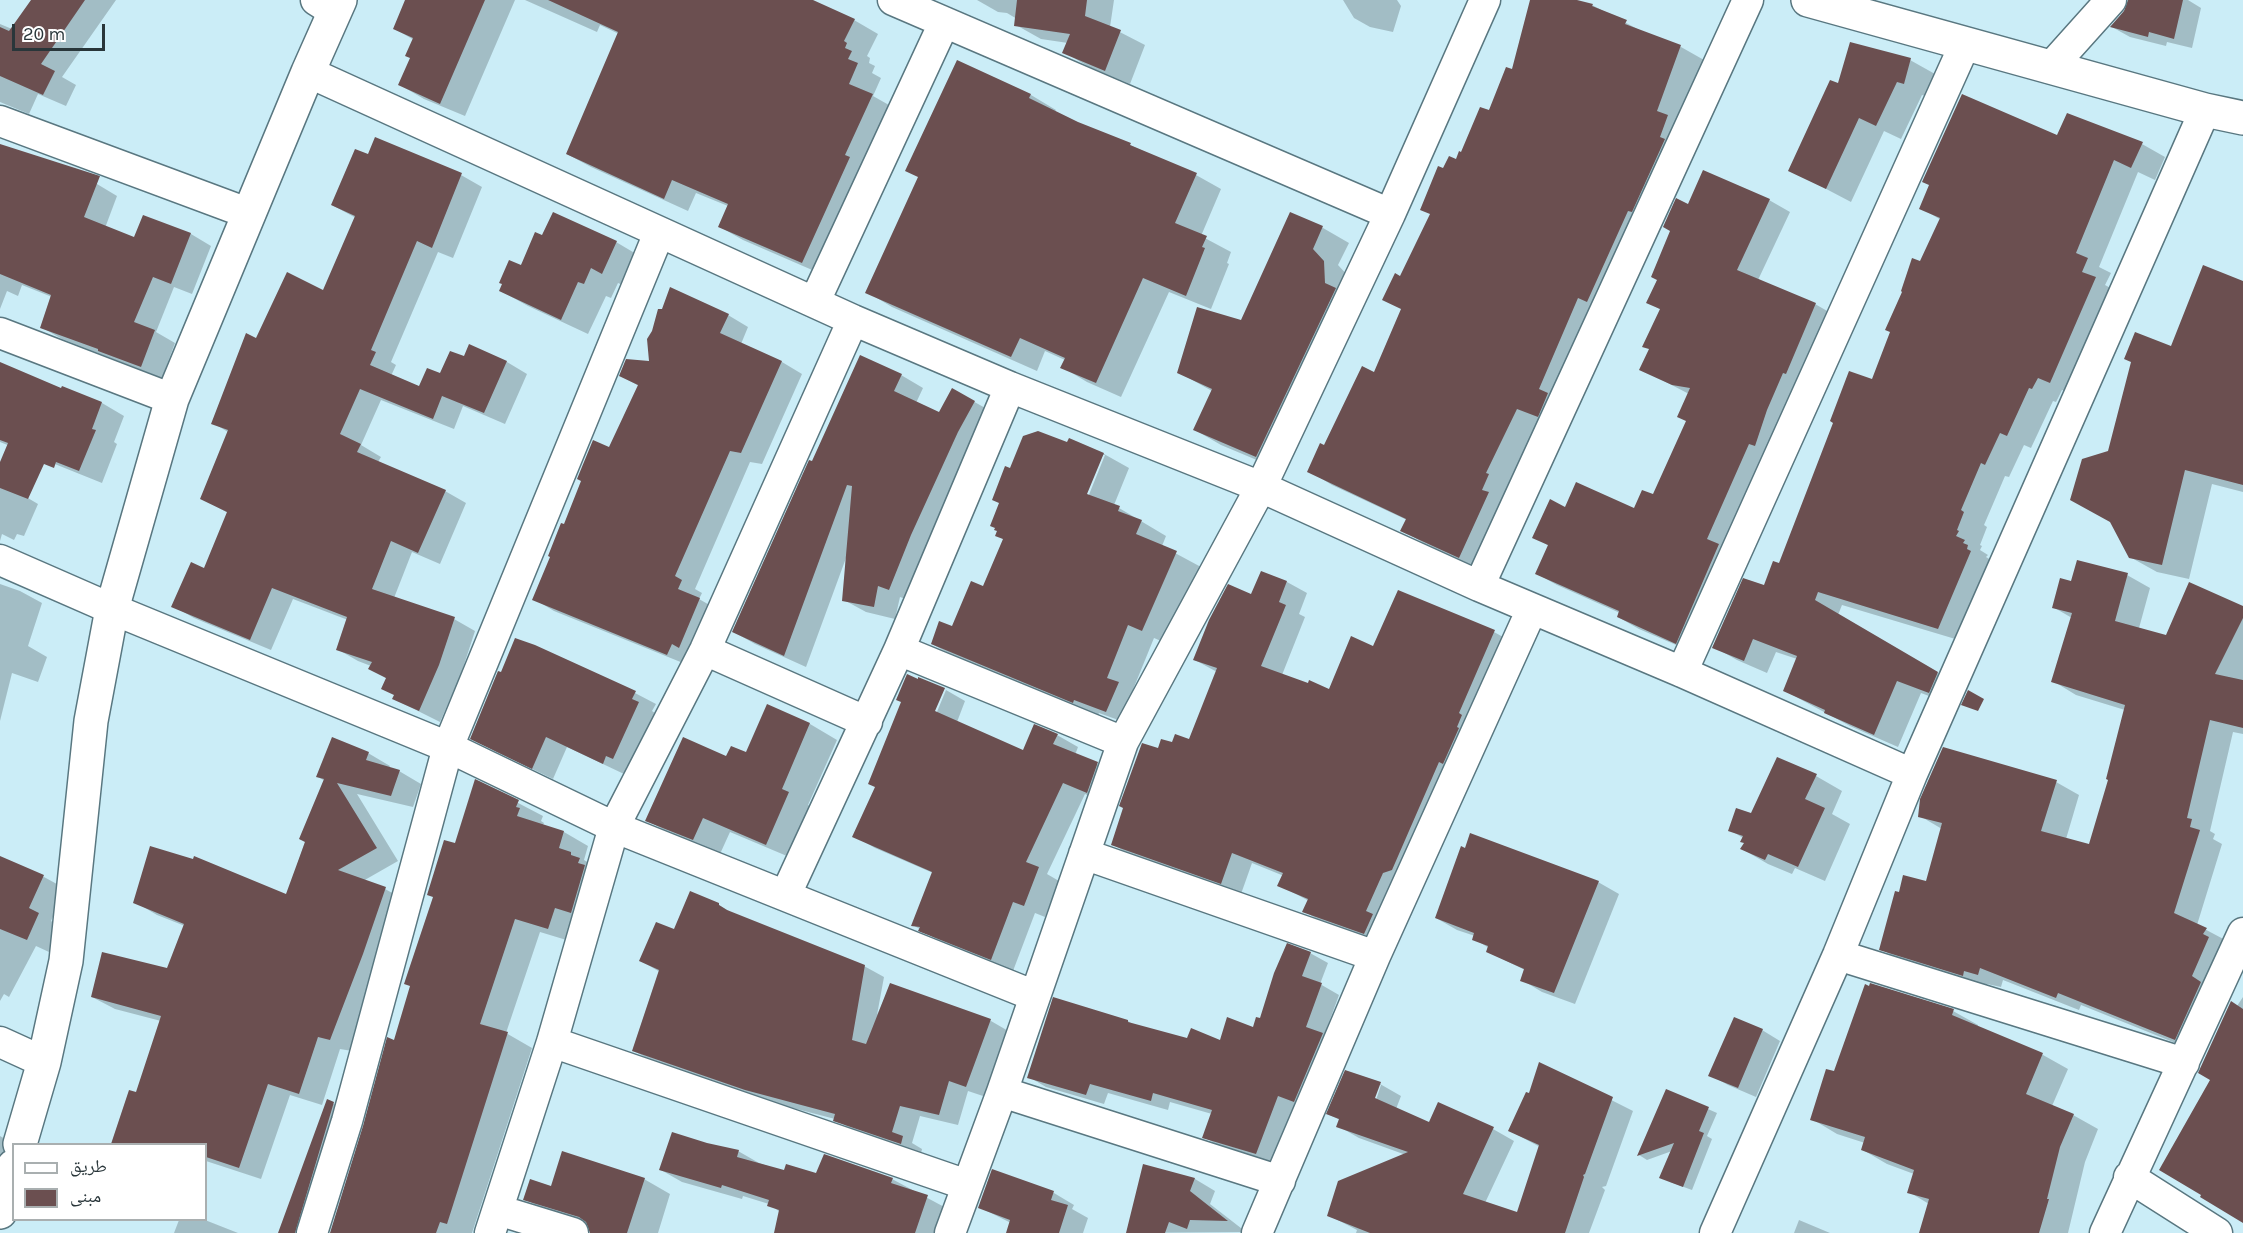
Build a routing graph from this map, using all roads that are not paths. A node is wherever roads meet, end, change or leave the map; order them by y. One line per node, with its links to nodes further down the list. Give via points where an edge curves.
1 (893, 0): 7 (street)
2 (1485, 0): 15 (street)
3 (1748, 0): 24 (street)
4 (1808, 0): 8 (street)
5 (2110, 0): 9 (street)
6 (330, 4): 10 (street)
7 (944, 23): 15 (street); 17 (street)
8 (1965, 44): 9 (street); 29 (street)
9 (2050, 68): 11 (street)
10 (308, 72): 14 (street); 16 (street)
11 (2205, 110): 12 (street); 33 (street)
12 (2243, 118)
13 (0, 121): 14 (street)
14 (250, 214): 21 (street)
15 (1390, 214): 22 (street)
16 (659, 233): 17 (street); 32 (street)
17 (815, 301): 18 (street)
18 (853, 320): 20 (street); 27 (street)
19 (0, 333): 21 (street)
20 (1010, 387): 22 (street); 28 (street)
21 (172, 399): 25 (street)
22 (1261, 487): 24 (street); 31 (street)
23 (0, 560): 25 (street)
24 (1479, 586): 26 (street)
25 (112, 609): 32 (street); 43 (street, via 91,721 66,961)
26 (1532, 609): 29 (street); 39 (street)
27 (705, 650): 30 (street); 34 (street)
28 (899, 650): 30 (street); 31 (street)
29 (1682, 672): 33 (street)
30 (867, 722): 36 (street)
31 (1123, 742): 35 (street)
32 (448, 747): 34 (street); 53 (street, via 347,1121)
33 (1912, 774): 38 (street)
34 (615, 827): 36 (street); 42 (street)
35 (1084, 854): 39 (street); 40 (street)
36 (786, 894): 40 (street)
37 (2241, 943): 44 (street)
38 (1838, 955): 44 (street); 57 (street)
39 (1375, 956): 49 (street)
40 (1035, 996): 45 (street)
41 (0, 1042): 43 (street)
42 (552, 1042): 50 (street); 52 (street)
43 (44, 1062): 46 (street)
44 (2184, 1063): 48 (street)
45 (1002, 1092): 49 (street); 50 (street)
46 (20, 1143)
47 (12, 1173): 51 (street)
48 (2129, 1177): 58 (street); 59 (street)
49 (1280, 1181): 56 (street)
50 (967, 1185): 55 (street)
51 (0, 1212)
52 (494, 1221): 54 (street)
53 (312, 1233)
54 (573, 1233)
55 (950, 1233)
56 (1257, 1233)
57 (1715, 1233)
58 (2105, 1233)
59 (2217, 1233)

